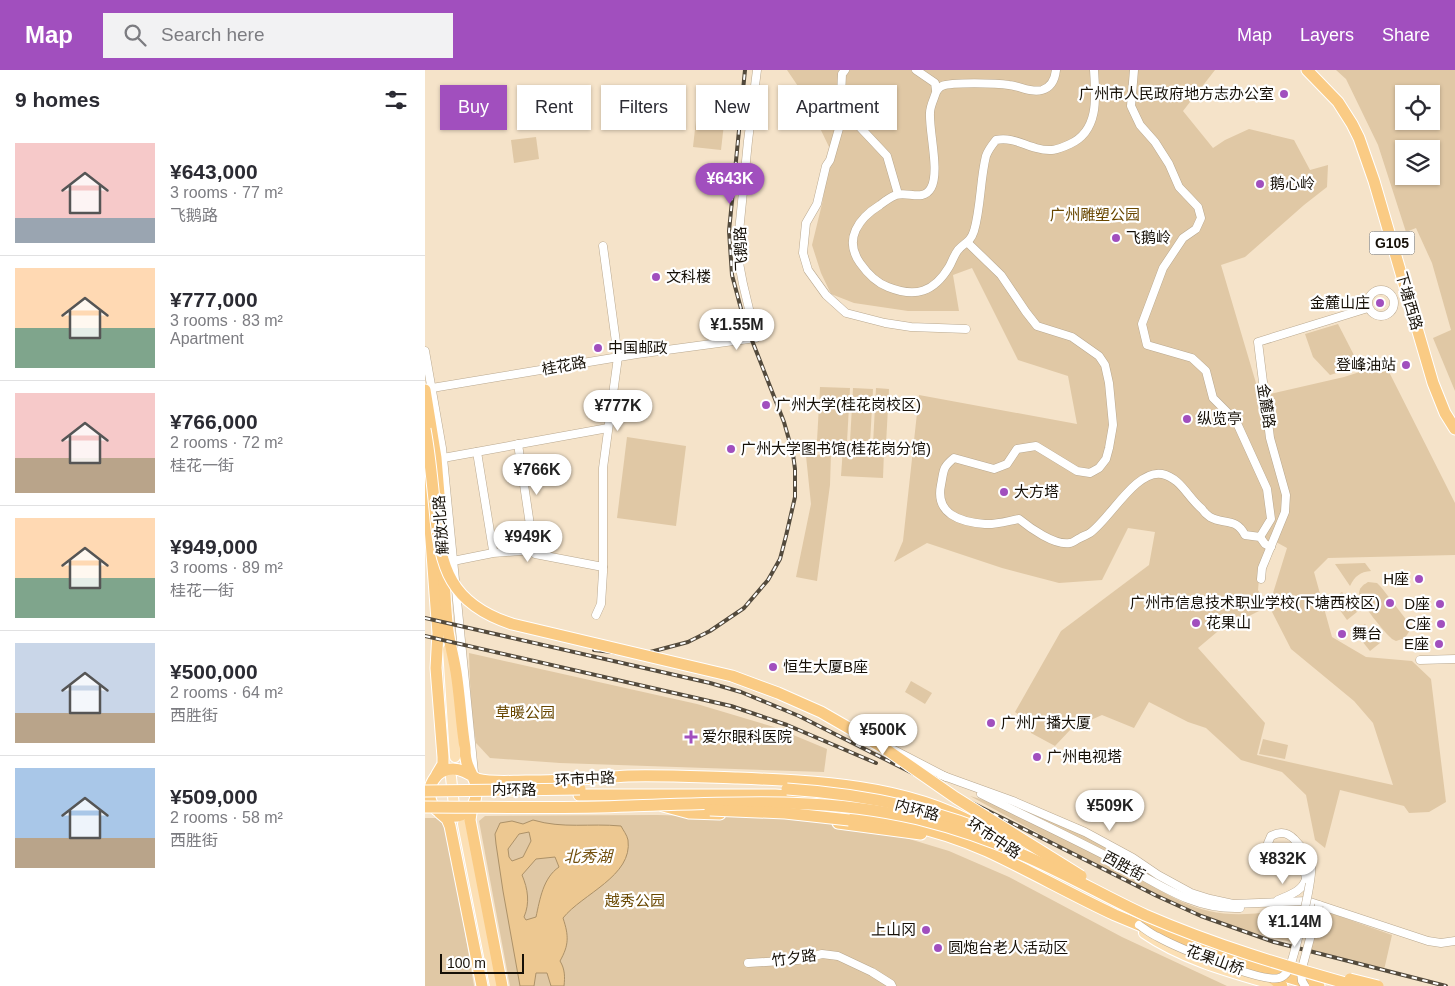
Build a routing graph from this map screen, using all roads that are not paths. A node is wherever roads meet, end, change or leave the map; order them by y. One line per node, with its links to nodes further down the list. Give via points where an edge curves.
1 (757, 70): 18 (street, 飞鹅路, via 739,242 739,263)
2 (845, 70): 9 (street)
3 (916, 70): 10 (street, via 935,83)
4 (1056, 70): 10 (street, via 1051,86 1042,90 1030,91 1007,84 957,83)
5 (1095, 70): 14 (street, via 1093,119 1087,132 1075,142 1054,151 1006,138 996,140 987,154 974,230)
6 (1134, 70): 30 (street, via 1131,106 1140,125 1169,164 1179,187 1198,207 1201,218 1196,229 1183,238 1163,268 1141,324 1147,345 1193,358 1206,371 1213,398 1236,421 1267,489 1271,519)
7 (1307, 70): 25 (highway, 下塘西路 / G105, via 1343,108 1359,138 1433,383)
8 (1317, 70): 22 (highway, 下塘西路 / G105, via 1337,90 1366,138 1439,384)
9 (841, 85)
10 (937, 90): 13 (street, via 930,111 934,178 931,189 918,196)
11 (839, 130): 17 (street, via 817,204 805,222 803,253 815,282 845,313 911,328)
12 (863, 130): 13 (street, via 887,156)
13 (898, 194): 14 (street, via 864,217 854,232 854,253 880,284 908,292 930,289 943,276 959,249)
14 (968, 243): 30 (street, via 1001,275 1037,326 1072,337 1099,356 1105,365 1109,383 1113,425 1106,459 1090,473 1077,471 1035,446 1017,448 1007,464 993,469 954,458 945,466 940,489 945,511 959,519 986,524 1019,519 1052,540 1070,543 1091,532 1139,481 1151,474 1162,474 1187,491 1211,518 1226,520 1241,527 1245,535)
15 (603, 246): 20 (street)
16 (1368, 308): 31 (street, 金麓路, via 1258,342 1271,438 1286,495 1285,512)
17 (966, 329)
18 (756, 338): 20 (street, 桂花路)
19 (425, 351): 21 (street)
20 (617, 357): 21 (street, 桂花路); 23 (street)
21 (429, 389): 28 (street); 38 (highway, 解放北路, via 437,464)
22 (1455, 418)
23 (608, 428): 26 (street); 35 (street, via 603,468)
24 (425, 429): 62 (highway, bridge, via 443,562 457,588 477,608 512,624 732,676 821,712 887,750 956,798)
25 (1455, 429)
26 (518, 444): 27 (street); 33 (street)
27 (477, 452): 28 (street); 32 (street)
28 (443, 458): 34 (street)
29 (425, 468): 38 (highway, 解放北路)
30 (1260, 537): 31 (street)
31 (1271, 547): 36 (street, 金麓路)
32 (493, 550)
33 (534, 552): 34 (street, via 493,553); 35 (street)
34 (453, 561): 47 (street)
35 (603, 567): 37 (street, via 601,604)
36 (1261, 579)
37 (596, 614)
38 (443, 632): 42 (main road, 解放北路); 43 (highway, 解放北路, via 436,668 443,764); 47 (highway, 解放北路, via 456,672 466,760)
39 (1455, 659): 40 (street)
40 (1420, 660)
41 (837, 716): 44 (street, 西胜街)
42 (452, 758)
43 (437, 774): 45 (main road); 47 (highway, 环市中路, via 455,769); 49 (main road); 52 (highway, 解放北路)
44 (941, 775): 63 (street, 西胜街, via 1085,832 1191,893 1228,903); 64 (street, 西胜街, via 1189,900 1227,909)
45 (425, 777)
46 (453, 777): 53 (main road)
47 (475, 777): 48 (highway, 环市中路, via 495,781); 54 (highway, via 477,795)
48 (562, 781): 50 (highway); 58 (highway, 环市中路, via 645,776 810,781 886,793)
49 (425, 783)
50 (787, 789): 51 (highway, 内环路); 62 (highway, 内环路, bridge, via 865,797 931,812 1007,840)
51 (579, 792): 52 (highway, 内环路, bridge); 60 (highway, via 849,800 924,814)
52 (426, 798): 55 (highway, 内环路, bridge); 57 (highway)
53 (457, 805)
54 (472, 806): 57 (highway, via 457,816); 59 (highway, 环市中路, via 663,806 689,813 810,820); 72 (highway, via 471,828)
55 (626, 806): 59 (highway, bridge, via 785,813 849,820); 79 (highway, 内环路, bridge, via 816,804 875,810 917,819 1007,848 1144,914 1215,943)
56 (425, 812): 57 (main road)
57 (441, 813): 69 (highway, via 450,826)
58 (959, 815): 60 (highway, 环市中路, via 986,831); 61 (highway, via 1004,836)
59 (955, 839): 65 (highway, 环市中路, via 992,853)
60 (1001, 846): 61 (highway, 环市中路)
61 (1038, 861): 78 (highway, 环市中路, via 1120,908 1182,936 1253,961); 80 (highway, via 1177,925 1273,960)
62 (1087, 880): 81 (highway, 内环路, bridge, via 1154,913 1227,942)
63 (1274, 902): 64 (street, 西胜街, via 1303,900); 65 (street, 花果山桥, bridge, via 1297,892 1306,879 1302,868 1269,854 1271,836 1284,833 1305,850 1312,869 1291,959 1287,972 1280,978 1265,978 1208,959 1158,938)
64 (1319, 906): 66 (street, 西胜街, via 1428,941); 76 (street, bridge, via 1301,970)
65 (1134, 923): 68 (highway, 环市中路); 74 (main road, via 1167,947 1218,968)
66 (1455, 941)
67 (747, 963): 73 (street, 竹夕路, via 799,960 822,954 838,956 872,972)
68 (1265, 972): 75 (highway); 77 (highway, 环市中路)
69 (481, 986)
70 (488, 986): 71 (main road, via 461,824)
71 (495, 986)
72 (502, 986)
73 (892, 986)
74 (1278, 986)
75 (1282, 986)
76 (1305, 986)
77 (1319, 986)
78 (1343, 986)
79 (1356, 986)
80 (1367, 986)
81 (1378, 986)

